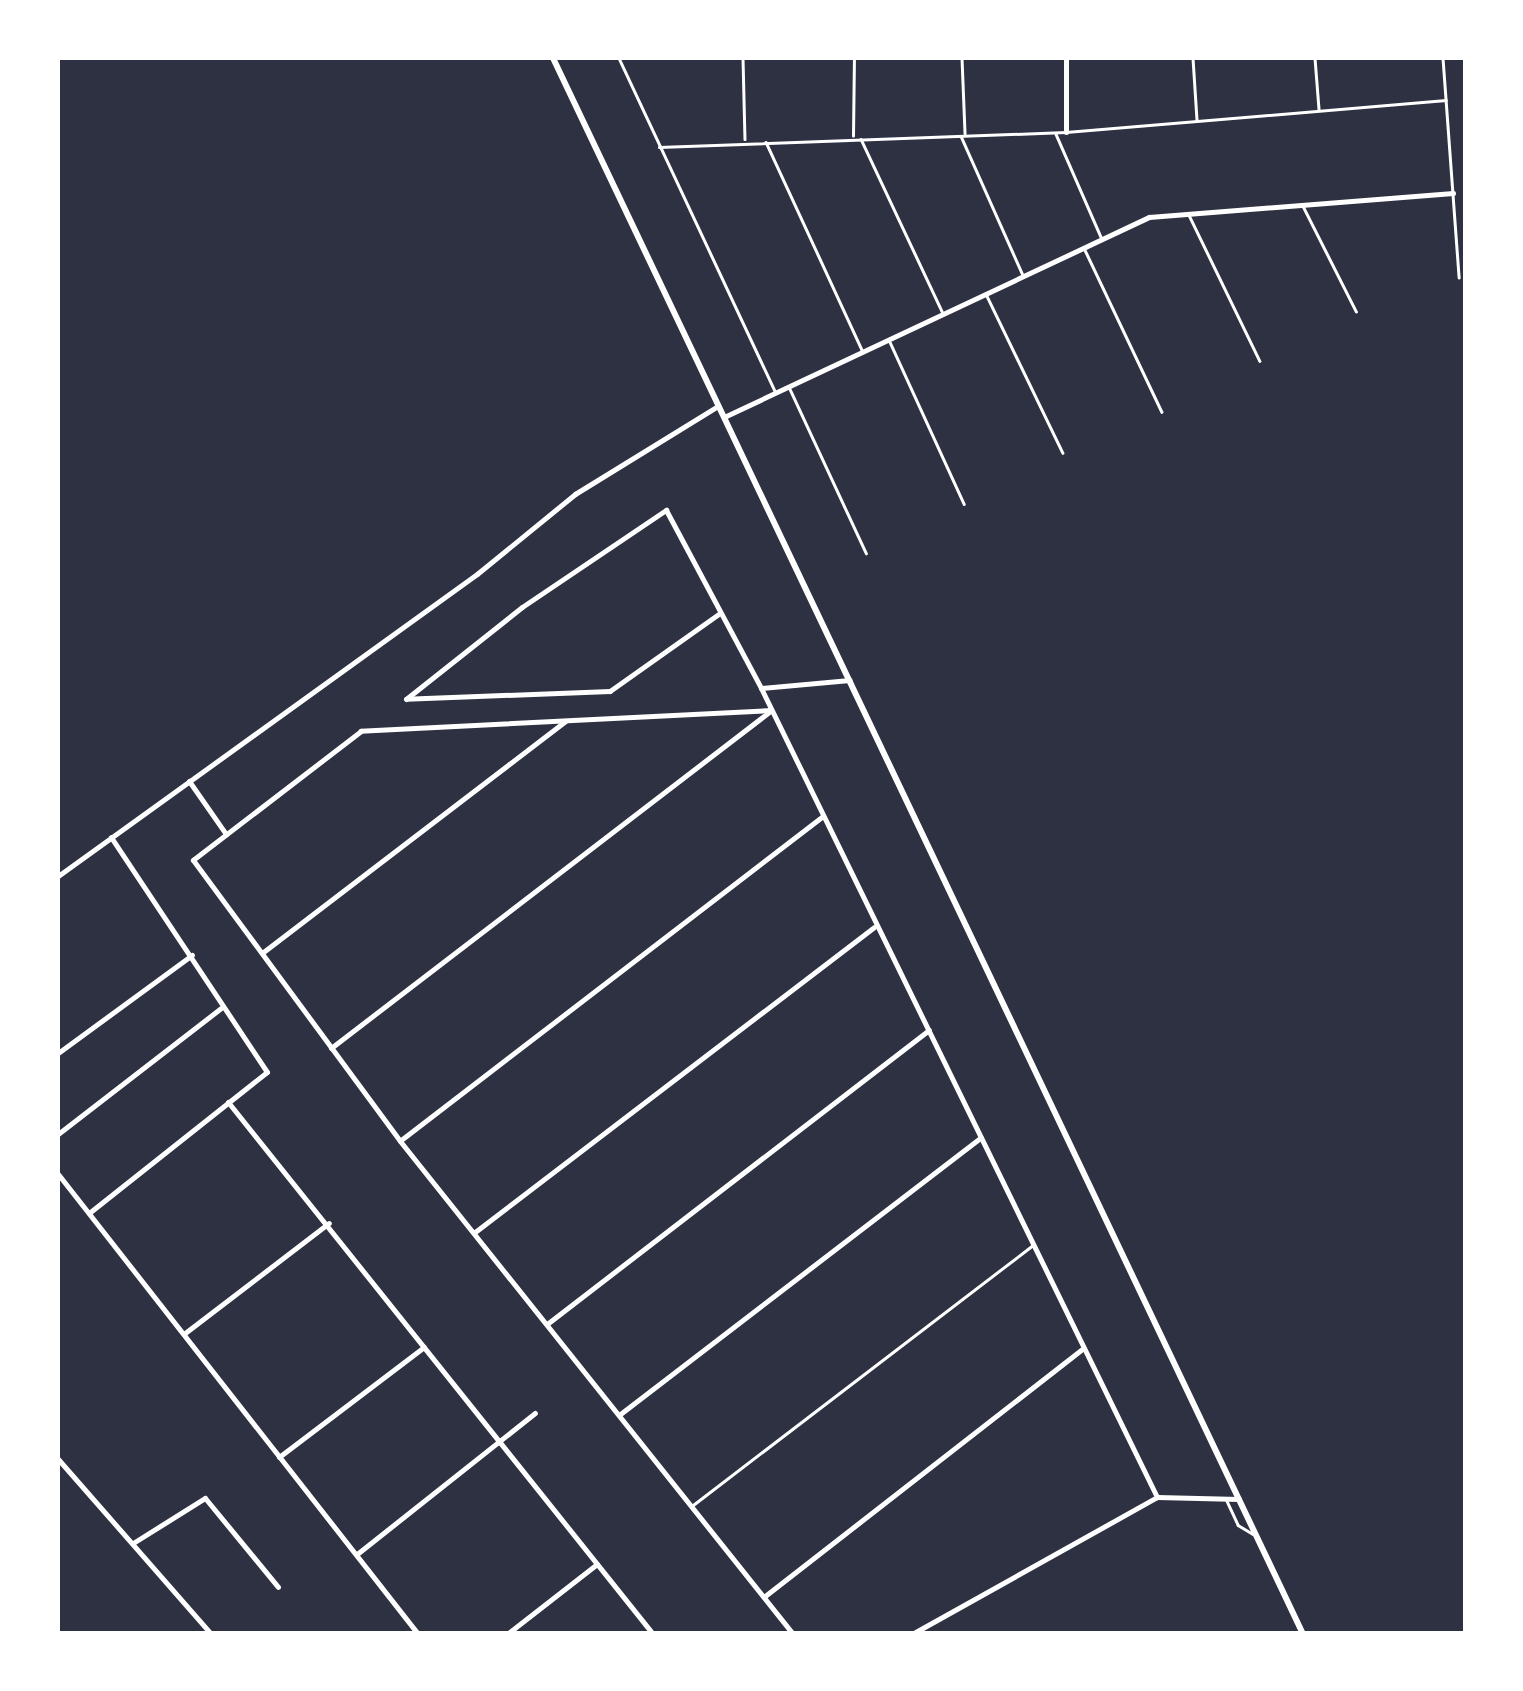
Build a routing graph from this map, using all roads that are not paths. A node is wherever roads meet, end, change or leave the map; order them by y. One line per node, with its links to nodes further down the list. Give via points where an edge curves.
1 (553, 58): 36 (main road)
2 (619, 58): 20 (lane)
3 (743, 58): 19 (lane)
4 (854, 58): 16 (lane)
5 (962, 58): 15 (lane)
6 (1066, 58): 14 (street)
7 (1193, 58): 12 (lane)
8 (1315, 58): 11 (lane)
9 (1443, 58): 10 (lane)
10 (1446, 100): 11 (lane); 21 (lane)
11 (1319, 111): 12 (lane)
12 (1198, 121): 14 (lane)
13 (1056, 132): 14 (lane); 15 (lane); 24 (lane)
14 (1066, 132)
15 (963, 135): 17 (lane); 26 (lane)
16 (854, 138): 17 (lane); 18 (lane)
17 (860, 138): 30 (lane)
18 (766, 140): 19 (lane); 32 (lane)
19 (745, 141): 20 (lane)
20 (659, 146): 35 (lane)
21 (1454, 193): 22 (street); 27 (lane)
22 (1303, 204): 23 (street); 29 (lane)
23 (1188, 214): 24 (street, via 1149,217); 33 (lane)
24 (1102, 240): 25 (street)
25 (1084, 248): 26 (street); 37 (lane)
26 (1024, 277): 28 (street)
27 (1459, 278)
28 (986, 295): 30 (street); 39 (lane)
29 (1356, 312)
30 (944, 315): 31 (street)
31 (889, 341): 32 (street); 40 (lane)
32 (863, 353): 34 (street)
33 (1260, 361)
34 (789, 388): 35 (street); 41 (lane)
35 (776, 394): 38 (street)
36 (718, 406): 38 (main road); 47 (street, via 575,494 477,574)
37 (1162, 412)
38 (724, 417): 43 (main road)
39 (1063, 453)
40 (964, 504)
41 (866, 553)
42 (720, 612): 42 (street, via 610,691 411,703 406,693 666,510); 44 (street)
43 (850, 680): 44 (street); 78 (main road)
44 (762, 688): 45 (street)
45 (771, 710): 46 (street); 48 (street); 57 (street)
46 (568, 719): 49 (street, via 361,731); 54 (street)
47 (189, 782): 49 (street); 50 (street)
48 (823, 816): 52 (street); 62 (street)
49 (226, 834): 54 (street, via 194,860)
50 (110, 837): 51 (street); 53 (street)
51 (58, 876)
52 (874, 927): 56 (street); 66 (street)
53 (192, 954): 55 (street); 58 (street)
54 (262, 954): 57 (street)
55 (221, 1008): 59 (street, via 266,1065 256,1082); 60 (street)
56 (929, 1030): 61 (street); 68 (street)
57 (332, 1048): 62 (street)
58 (58, 1053)
59 (228, 1102): 64 (street); 65 (street)
60 (58, 1134)
61 (981, 1137): 67 (street); 73 (street)
62 (400, 1140): 66 (street)
63 (58, 1174): 64 (street)
64 (89, 1213): 69 (street)
65 (329, 1223): 69 (street); 70 (street)
66 (474, 1232): 68 (street)
67 (1034, 1245): 71 (street); 80 (lane)
68 (546, 1324): 73 (street)
69 (185, 1332): 75 (street)
70 (424, 1346): 74 (street); 75 (street)
71 (1082, 1349): 77 (street); 86 (street)
72 (535, 1413): 74 (street)
73 (618, 1416): 80 (street)
74 (498, 1440): 83 (street); 84 (street)
75 (278, 1458): 83 (street)
76 (58, 1459): 82 (street)
77 (1157, 1497): 79 (street); 92 (street)
78 (1239, 1499): 79 (street); 81 (main road)
79 (1226, 1502): 81 (lane, via 1238,1525)
80 (692, 1506): 86 (street)
81 (1256, 1536): 93 (main road)
82 (133, 1544): 85 (street, via 205,1498); 87 (street)
83 (356, 1555): 88 (street)
84 (597, 1564): 89 (street); 90 (street)
85 (278, 1587)
86 (764, 1597): 91 (street)
87 (211, 1634)
88 (418, 1634)
89 (507, 1634)
90 (654, 1634)
91 (793, 1634)
92 (912, 1634)
93 (1302, 1634)

